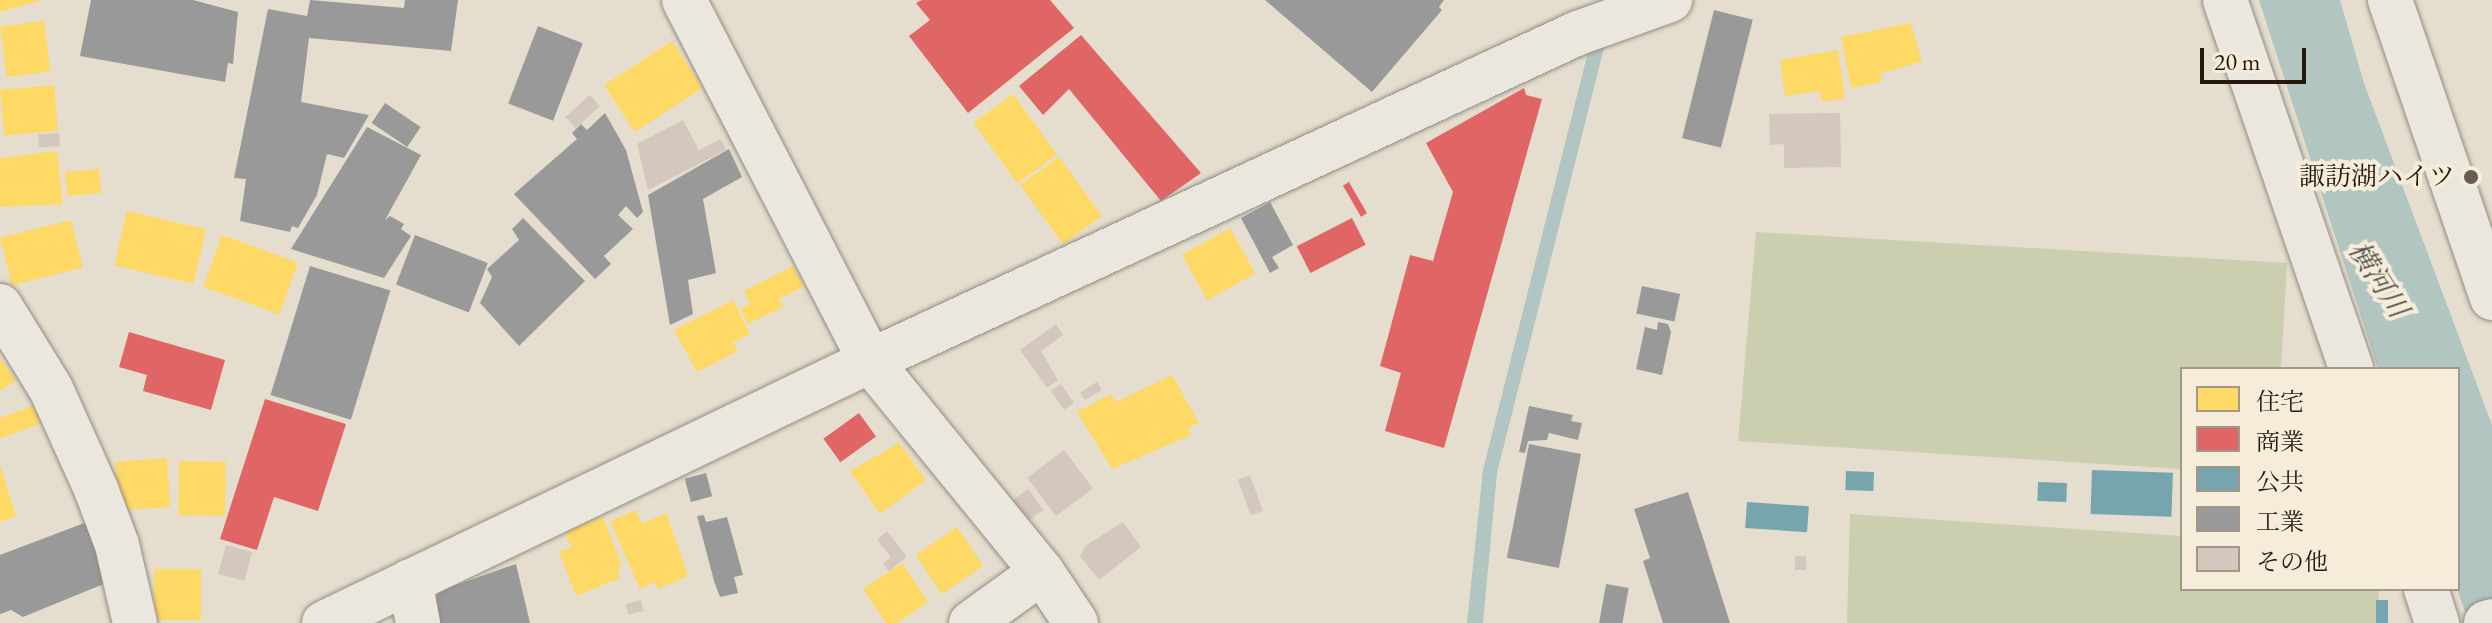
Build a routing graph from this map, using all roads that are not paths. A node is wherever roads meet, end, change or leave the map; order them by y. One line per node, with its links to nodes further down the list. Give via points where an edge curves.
1 (684, 0): 7 (street)
2 (2225, 0): 8 (street)
3 (2390, 0): 5 (street)
4 (1622, 11): 7 (street)
5 (2488, 272)
6 (0, 306): 13 (street, via 51,389 96,489 117,545)
7 (870, 361): 9 (street); 11 (street)
8 (2350, 367)
9 (1042, 572): 15 (street); 16 (street)
10 (2427, 591): 17 (street)
11 (414, 602): 14 (street)
12 (2492, 621): 18 (street)
13 (135, 623)
14 (324, 623)
15 (971, 623)
16 (1076, 623)
17 (2437, 623)
18 (2486, 623)

